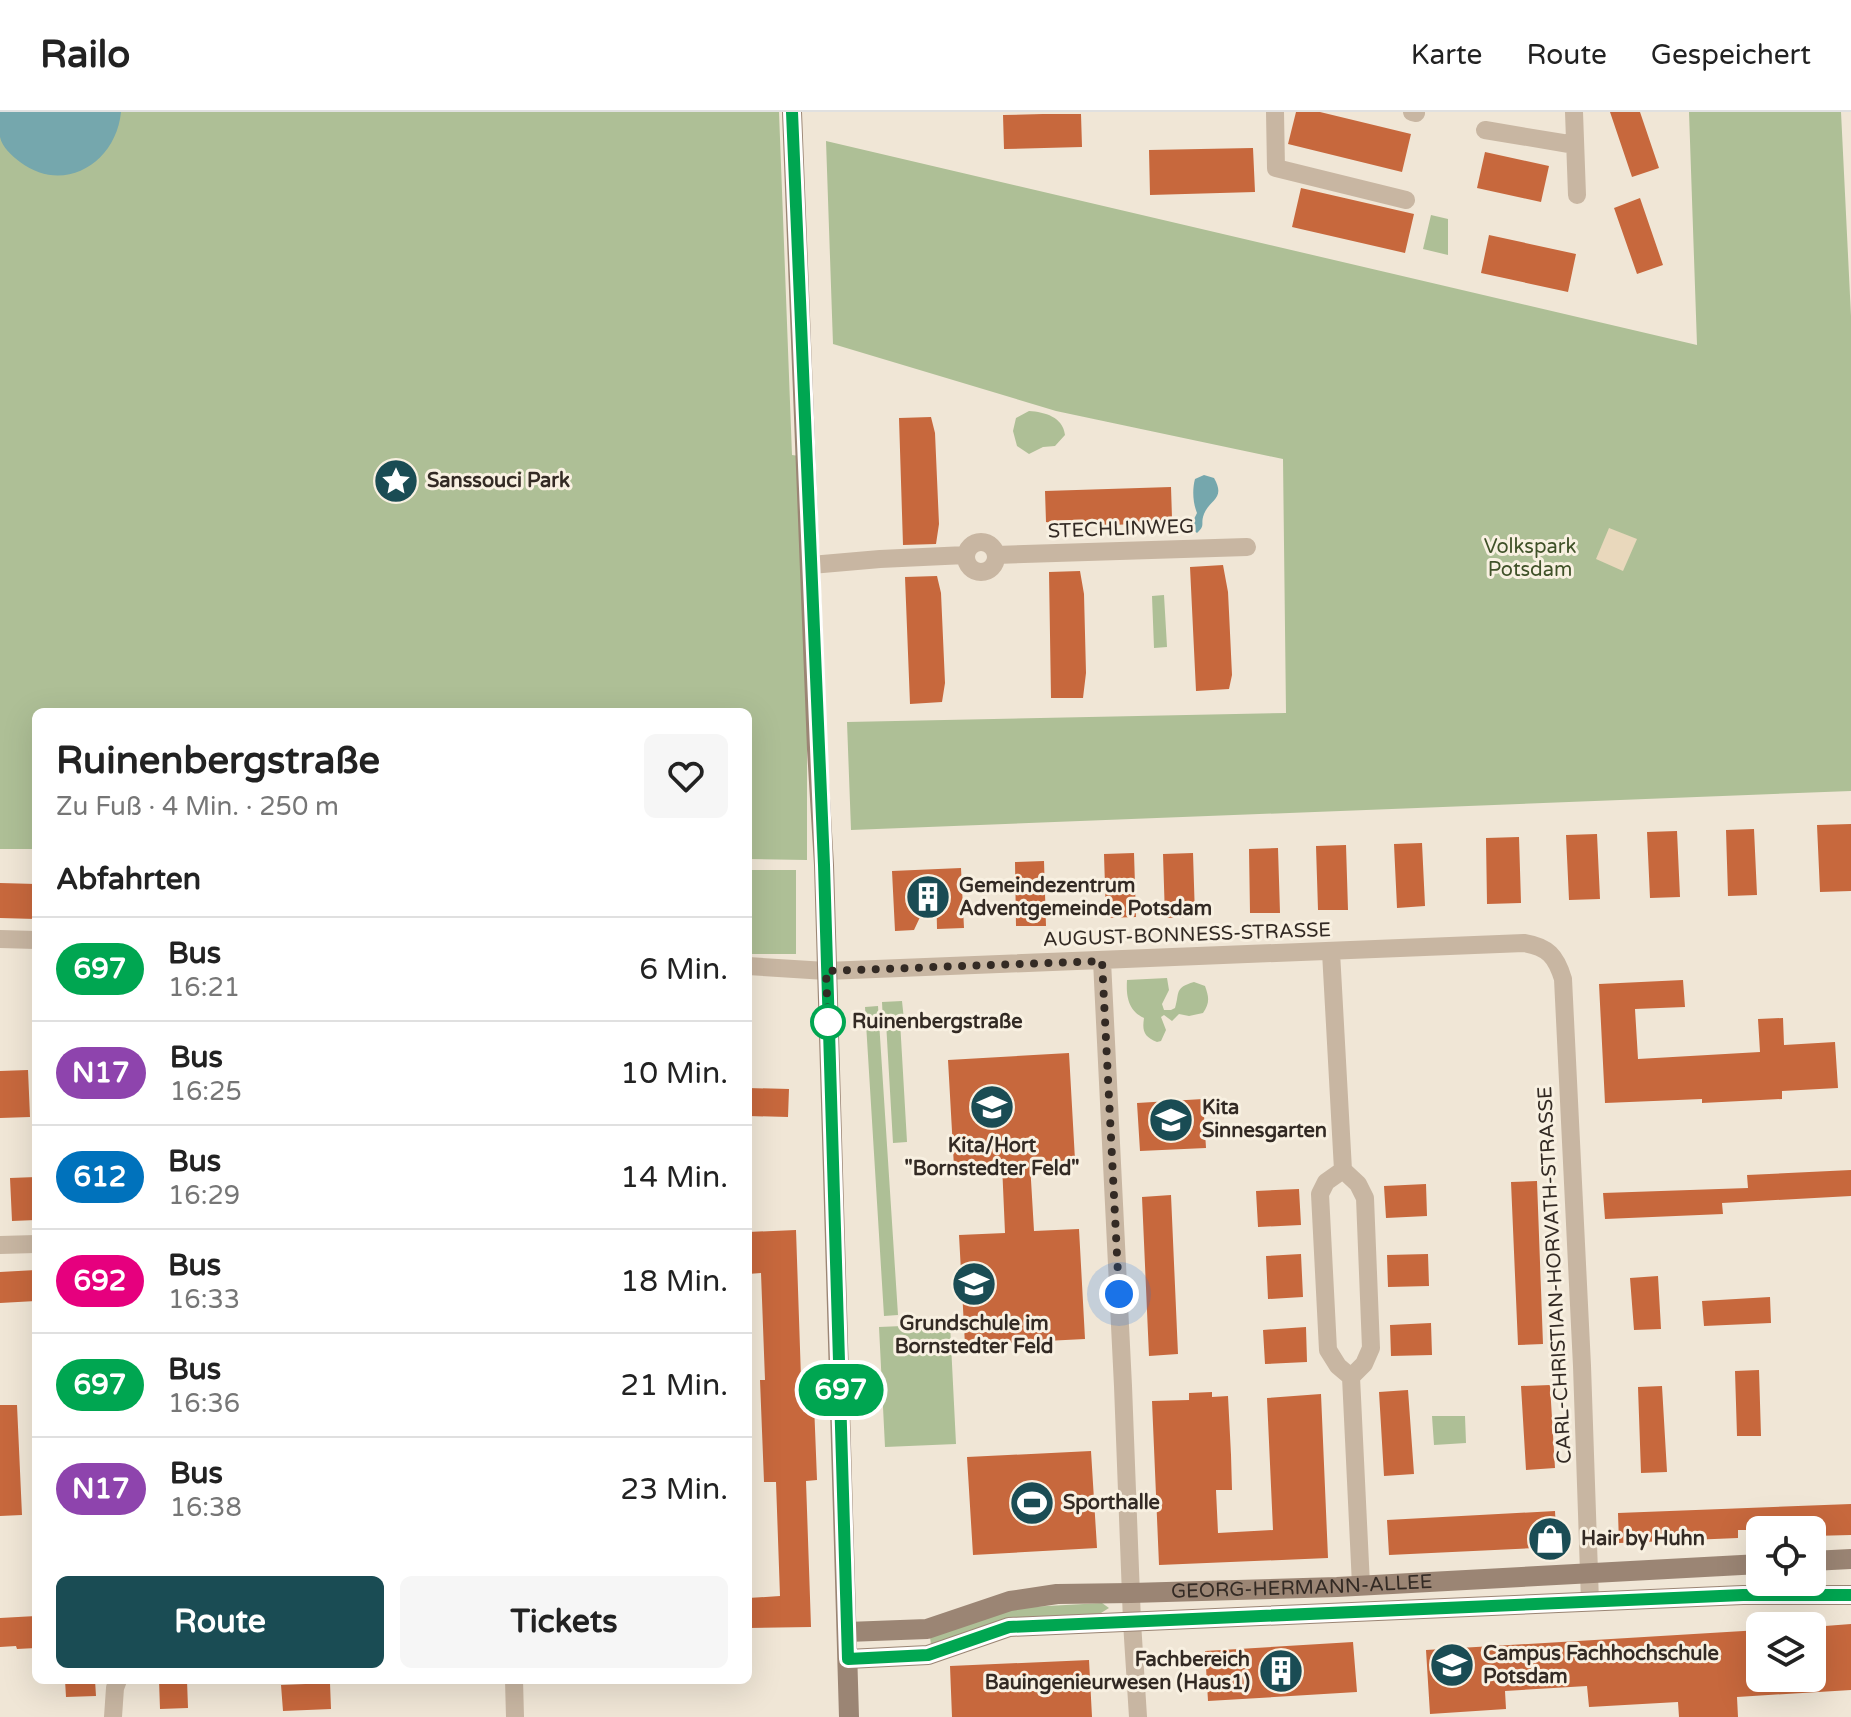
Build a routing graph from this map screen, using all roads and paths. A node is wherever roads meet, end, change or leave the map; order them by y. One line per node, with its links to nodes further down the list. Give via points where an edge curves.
1 (792, 112): 9 (street)
2 (1275, 112): 7 (street, via 1276,168)
3 (1574, 112): 5 (street)
4 (1485, 130): 5 (street)
5 (1575, 145): 6 (street)
6 (1577, 195)
7 (1406, 200)
8 (1247, 547): 9 (street, STECHLINWEG, via 996,555 995,564 980,572 972,569 966,555)
9 (811, 565): 16 (street)
10 (0, 939): 11 (street)
11 (32, 940)
12 (1548, 951): 13 (street, AUGUST-BONNESS-STRASSE, via 1524,943); 24 (street, CARL-CHRISTIAN-HORVATH-STRASSE, via 1563,979)
13 (1331, 952): 14 (street, AUGUST-BONNESS-STRASSE); 17 (street)
14 (1102, 961): 16 (street, AUGUST-BONNESS-STRASSE); 26 (street)
15 (752, 966): 16 (street)
16 (826, 971): 30 (street)
17 (1343, 1170): 20 (street, via 1365,1198 1371,1348); 20 (street, via 1320,1194 1328,1350)
18 (32, 1244): 19 (street)
19 (0, 1245)
20 (1351, 1377): 25 (street)
21 (1851, 1559): 22 (street)
22 (1826, 1560)
23 (1746, 1565): 24 (street, GEORG-HERMANN-ALLEE)
24 (1589, 1574): 25 (street, GEORG-HERMANN-ALLEE); 28 (street, CARL-CHRISTIAN-HORVATH-STRASSE)
25 (1361, 1585): 26 (street, GEORG-HERMANN-ALLEE)
26 (1131, 1593): 29 (street); 30 (street, GEORG-HERMANN-ALLEE, via 1057,1594 1010,1601 927,1629)
27 (1851, 1595): 28 (street, GEORG-HERMANN-ALLEE)
28 (1590, 1602): 29 (street, GEORG-HERMANN-ALLEE)
29 (1132, 1622): 31 (street, GEORG-HERMANN-ALLEE, via 1009,1627 928,1655); 37 (street)
30 (847, 1632): 31 (street)
31 (848, 1659): 36 (street)
32 (116, 1684): 34 (street)
33 (514, 1684): 35 (street)
34 (113, 1717)
35 (515, 1717)
36 (849, 1717)
37 (1138, 1717)

